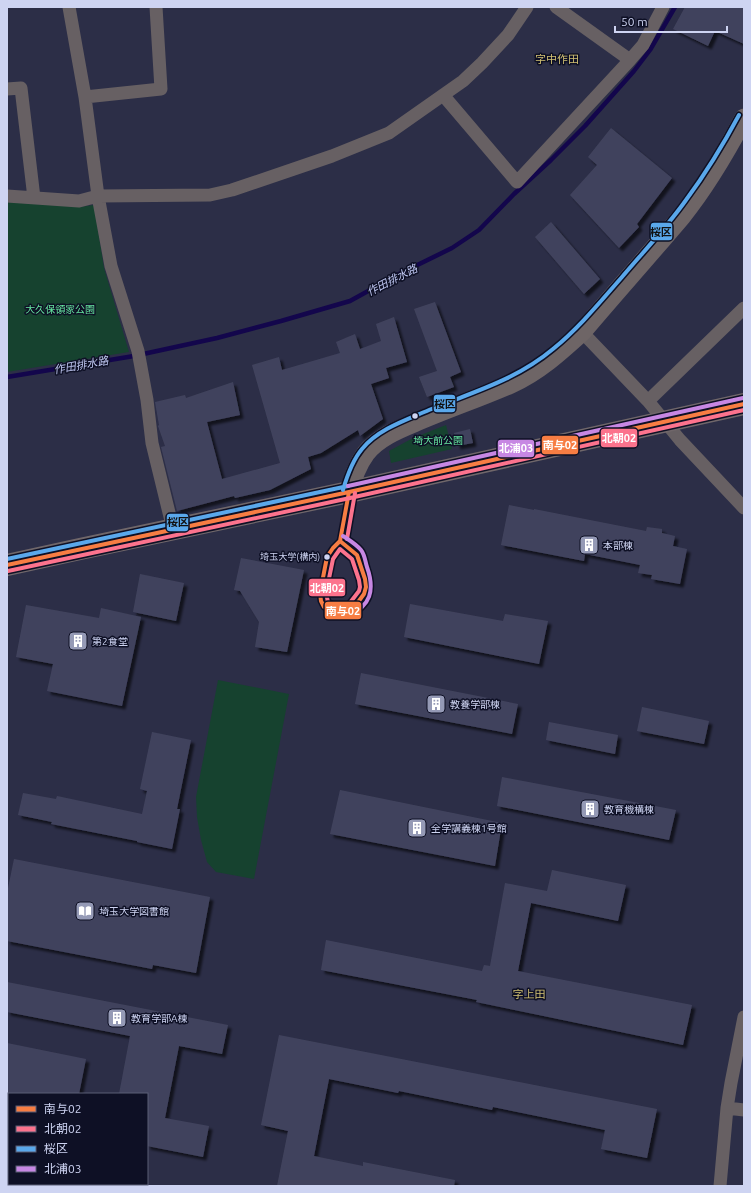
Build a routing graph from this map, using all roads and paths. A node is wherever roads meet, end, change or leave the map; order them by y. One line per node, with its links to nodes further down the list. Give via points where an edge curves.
1 (70, 7): 9 (street)
2 (156, 7): 9 (street, via 161,88)
3 (527, 7): 8 (street, via 508,35 482,63)
4 (556, 7): 6 (street)
5 (663, 7): 6 (street, via 643,45)
6 (630, 60): 8 (street, via 517,182)
7 (7, 89): 13 (street, via 21,88)
8 (443, 95): 12 (street, via 389,133 332,156 232,190 210,196)
9 (85, 97): 12 (street)
10 (744, 118): 15 (main road, via 705,184 682,215)
11 (7, 196): 13 (street)
12 (98, 196): 13 (street, via 79,201); 21 (street, via 111,266 139,354 152,443)
13 (34, 198)
14 (744, 308): 16 (street)
15 (582, 332): 16 (street); 19 (main road, via 548,362 511,384 426,417 379,440 359,463)
16 (648, 401): 18 (street)
17 (744, 404): 18 (highway)
18 (666, 422): 19 (highway); 20 (street)
19 (349, 492): 21 (highway)
20 (744, 508)
21 (173, 529): 22 (highway)
22 (7, 565)
23 (744, 1017): 24 (street)
24 (728, 1108): 25 (street); 26 (street)
25 (744, 1110)
26 (720, 1186)

